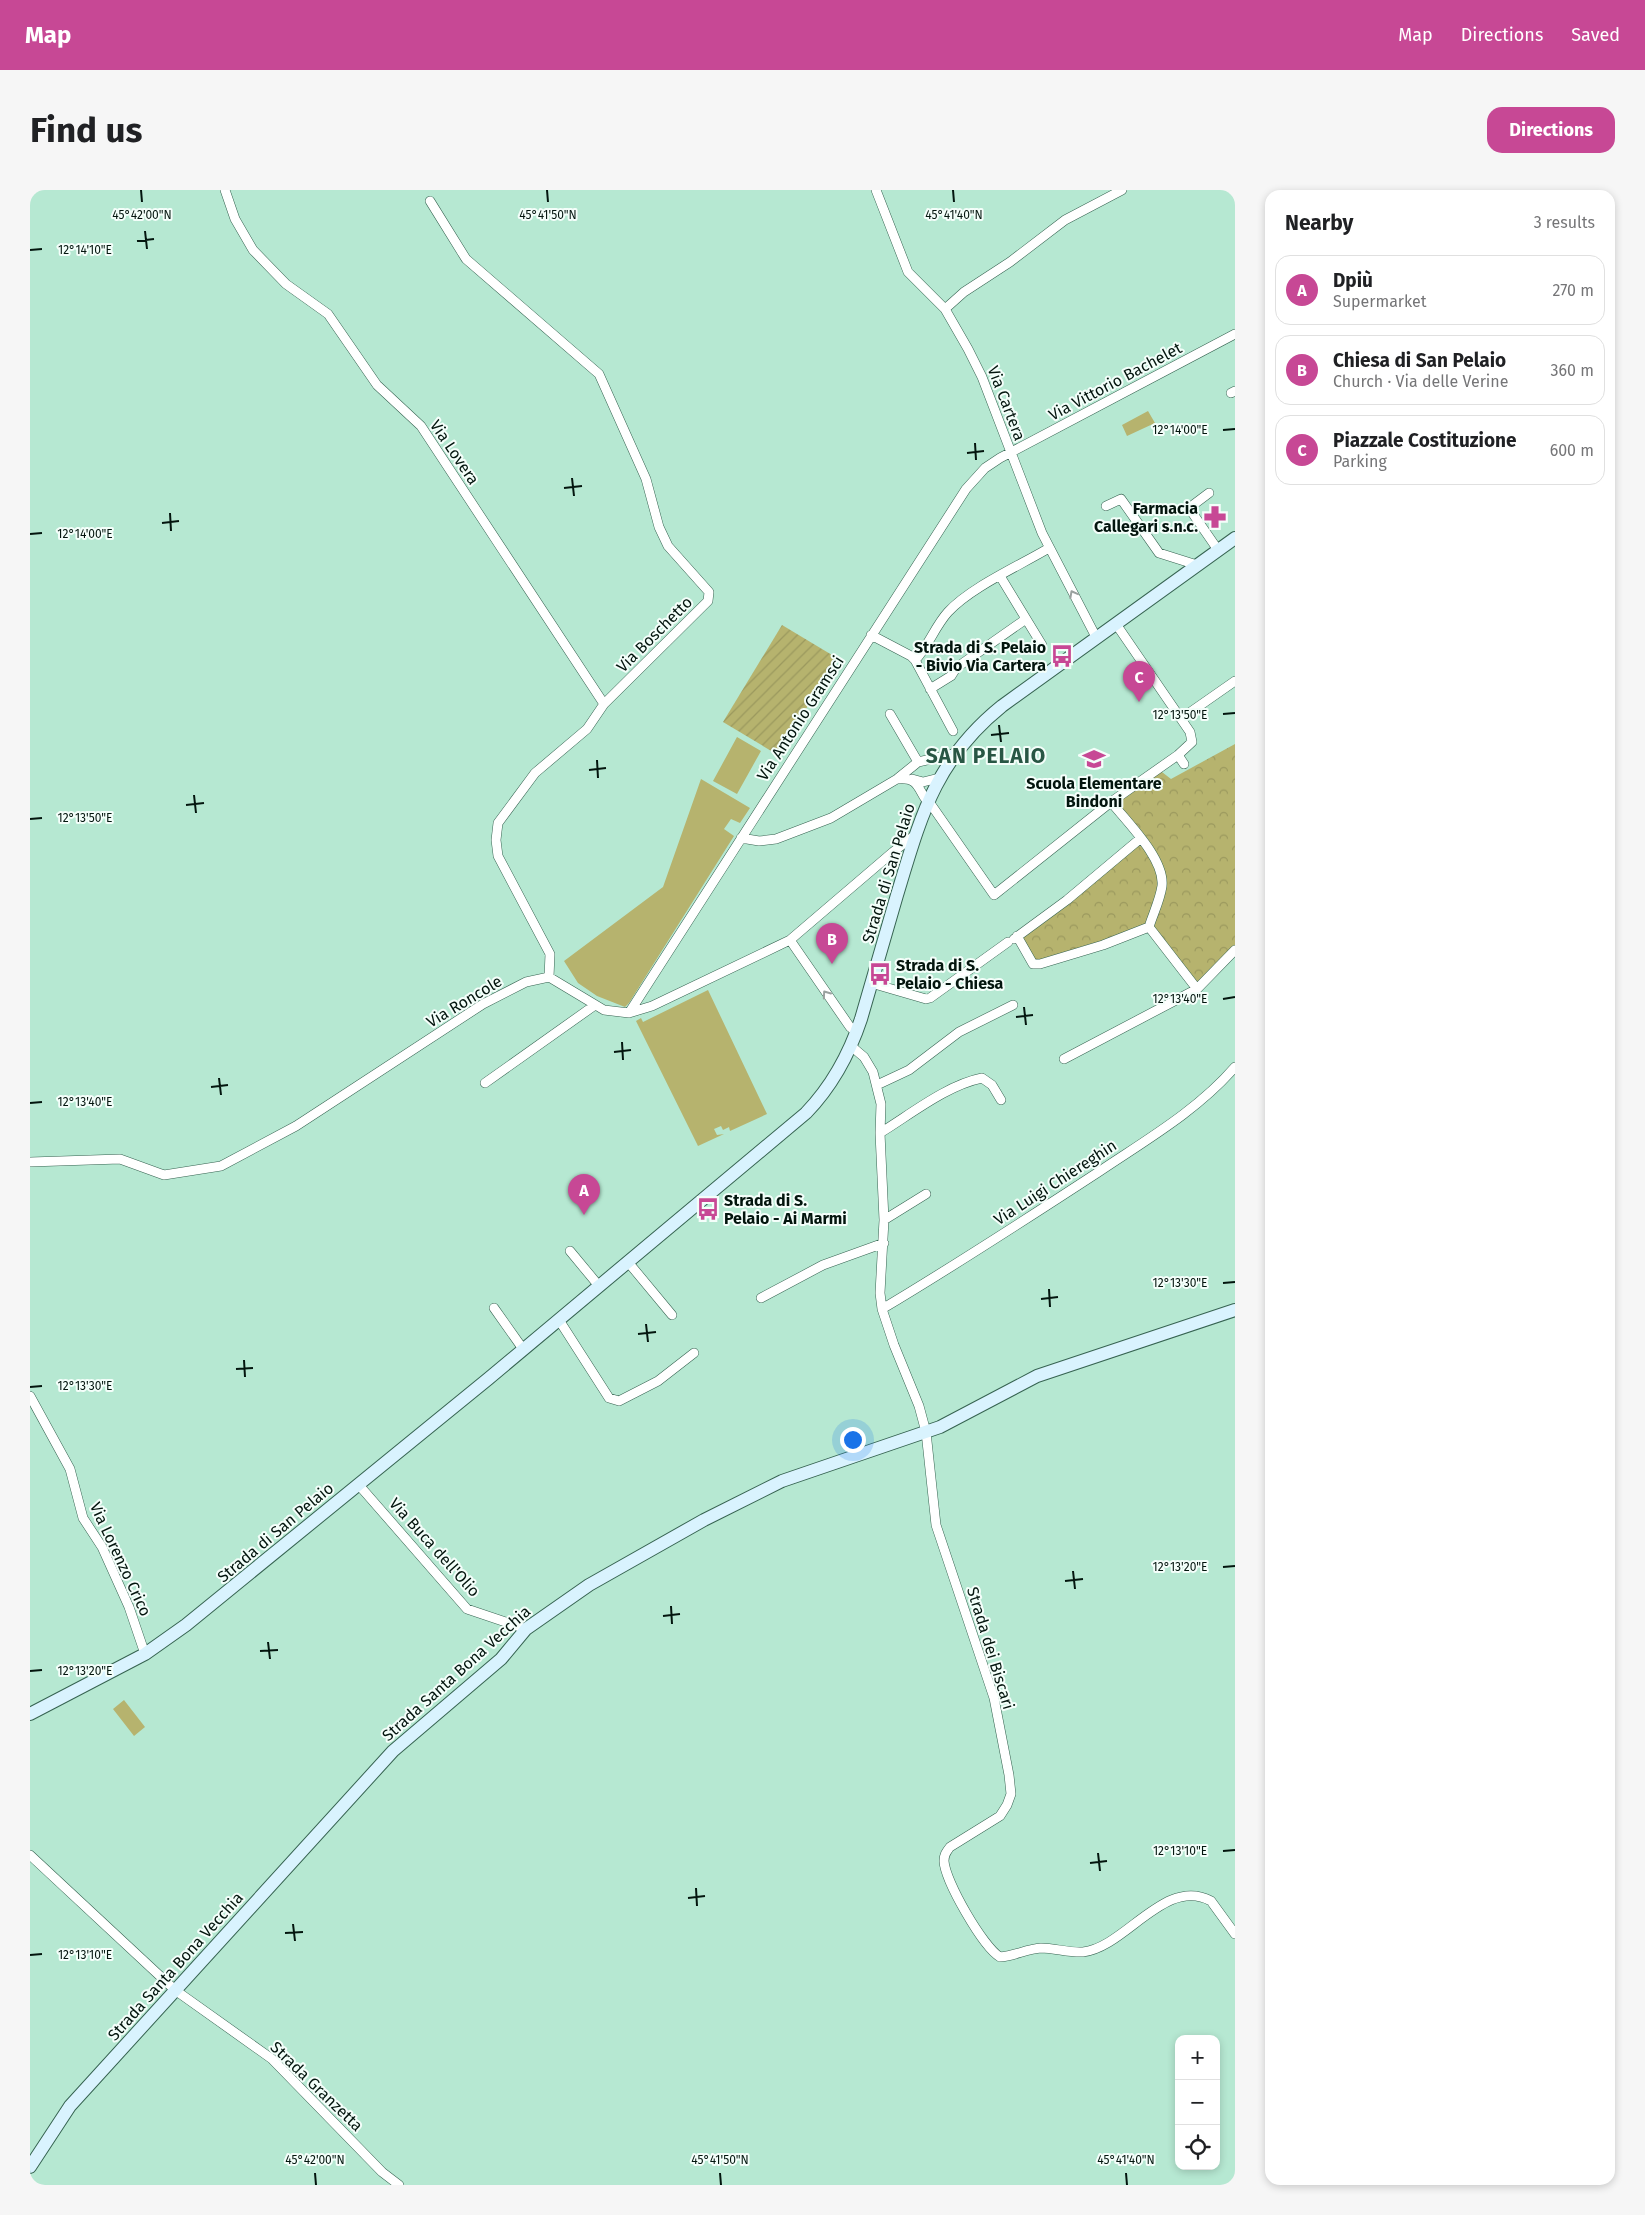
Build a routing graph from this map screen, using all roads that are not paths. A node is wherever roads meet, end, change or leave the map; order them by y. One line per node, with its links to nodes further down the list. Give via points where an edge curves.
1 (225, 190): 23 (street, Via Lovera, via 235,219 254,250 286,284 328,314 377,385 421,426)
2 (876, 190): 5 (street, Via Cartera, via 908,272)
3 (1122, 190): 5 (street, via 1066,220)
4 (430, 201): 23 (street, Via Boschetto, via 466,260 599,374 646,479 659,527 668,546 709,592 708,601)
5 (944, 309): 7 (street, Via Cartera, via 982,377)
6 (1235, 334): 7 (street, Via Vittorio Bachelet)
7 (1010, 454): 11 (street, Via Cartera); 17 (street, Via Antonio Gramsci, via 985,468 966,488)
8 (1209, 493): 12 (street, via 1189,508)
9 (1106, 506): 13 (street, via 1121,499 1159,553)
10 (1235, 538): 12 (main road, Strada di San Pelaio)
11 (1050, 548): 14 (street); 18 (street, Via Cartera, one-way to 11)
12 (1218, 550): 13 (main road, Strada di San Pelaio)
13 (1197, 566): 16 (main road, Strada di San Pelaio)
14 (1000, 576): 15 (street); 20 (street, via 962,599 948,612)
15 (1026, 619): 19 (street); 22 (street)
16 (1116, 624): 18 (main road, Strada di San Pelaio); 25 (street)
17 (871, 635): 20 (street); 37 (street, Via Antonio Gramsci)
18 (1096, 637): 27 (main road, Strada di San Pelaio, via 988,718)
19 (1042, 645)
20 (914, 660): 22 (street)
21 (1235, 681): 25 (street)
22 (930, 689): 26 (street)
23 (604, 704): 45 (street, Via Boschetto, via 587,729 535,773 498,824 498,856 550,954)
24 (890, 714): 29 (street)
25 (1182, 718): 28 (street, via 1192,742)
26 (953, 731)
27 (954, 754): 29 (street); 31 (main road, Strada di San Pelaio)
28 (1178, 755): 30 (street); 35 (street)
29 (918, 762): 32 (street)
30 (1184, 764)
31 (939, 778): 33 (street, via 924,782); 34 (main road, Strada di San Pelaio)
32 (897, 779): 33 (street); 37 (street, via 831,818 776,839)
33 (911, 779): 34 (street)
34 (927, 802): 35 (street, via 994,895); 36 (main road, Strada di San Pelaio)
35 (1112, 802): 38 (street)
36 (915, 836): 39 (street); 40 (main road, Strada di San Pelaio)
37 (741, 838): 50 (street, Via Antonio Gramsci)
38 (1140, 838): 41 (street, via 1161,872 1162,886); 42 (street, via 1067,900)
39 (893, 852): 40 (street); 43 (street)
40 (909, 856): 46 (main road, Strada di San Pelaio)
41 (1149, 927): 42 (street, via 1040,964 1033,964); 47 (street)
42 (1013, 939): 46 (street, via 930,998)
43 (790, 940): 50 (street, via 652,1006); 51 (street, one-way to 43)
44 (1235, 950): 47 (street)
45 (549, 977): 48 (street); 59 (street, Via Roncole, via 526,982 483,1004 296,1126 221,1166 164,1175 120,1159)
46 (871, 983): 51 (main road, Strada di San Pelaio)
47 (1197, 989): 53 (street)
48 (595, 1005): 50 (street, via 604,1010); 55 (street)
49 (1013, 1005): 56 (street, via 959,1032 909,1070)
50 (630, 1013)
51 (856, 1032): 52 (main road, Strada di San Pelaio)
52 (851, 1046): 56 (street, Strada dei Biscari, via 864,1058); 64 (main road, Strada di San Pelaio, via 836,1076 806,1114)
53 (1064, 1059)
54 (1235, 1067): 68 (street, Via Luigi Chiereghin, via 1176,1120 966,1259)
55 (485, 1083)
56 (877, 1085): 58 (street, Strada dei Biscari, via 881,1104)
57 (1001, 1100): 58 (street, via 992,1085 982,1078 974,1080 947,1092)
58 (880, 1132): 61 (street, Strada dei Biscari)
59 (30, 1162)
60 (926, 1194): 61 (street)
61 (884, 1220): 62 (street, Strada dei Biscari)
62 (884, 1243): 66 (street, via 823,1265); 68 (street, Strada dei Biscari)
63 (570, 1251): 65 (street)
64 (628, 1262): 65 (main road, Strada di San Pelaio); 70 (street)
65 (599, 1286): 71 (main road, Strada di San Pelaio)
66 (761, 1298)
67 (494, 1308): 72 (street)
68 (882, 1309): 75 (street, Strada dei Biscari)
69 (1235, 1310): 75 (main road, Strada Santa Bona Vecchia, via 1037,1376)
70 (672, 1316)
71 (559, 1320): 72 (main road, Strada di San Pelaio); 73 (street, via 609,1398 619,1401 658,1381)
72 (523, 1349): 76 (main road, Strada di San Pelaio)
73 (694, 1353)
74 (30, 1396): 78 (street, Via Lorenzo Crico, via 70,1469 83,1518 106,1556 129,1607)
75 (926, 1432): 77 (main road, Strada Santa Bona Vecchia, via 782,1480 590,1585); 81 (street, Strada dei Biscari, via 936,1525 994,1698 1011,1794 1000,1816 944,1854 944,1863 963,1910 992,1953 1000,1957 1040,1948 1083,1952 1100,1946 1171,1899 1188,1895 1211,1901)
76 (358, 1484): 77 (street, Via Buca dell'Olio, via 467,1609); 78 (main road, Strada di San Pelaio, via 211,1606)
77 (526, 1630): 82 (main road, Strada Santa Bona Vecchia, via 501,1659 393,1751)
78 (145, 1654): 79 (main road, Strada di San Pelaio)
79 (30, 1714)
80 (30, 1855): 82 (street, Strada Granzetta)
81 (1235, 1934)
82 (175, 1990): 83 (main road, Strada Santa Bona Vecchia, via 70,2106); 84 (street, Strada Granzetta, via 272,2059)
83 (30, 2168)
84 (398, 2185)

